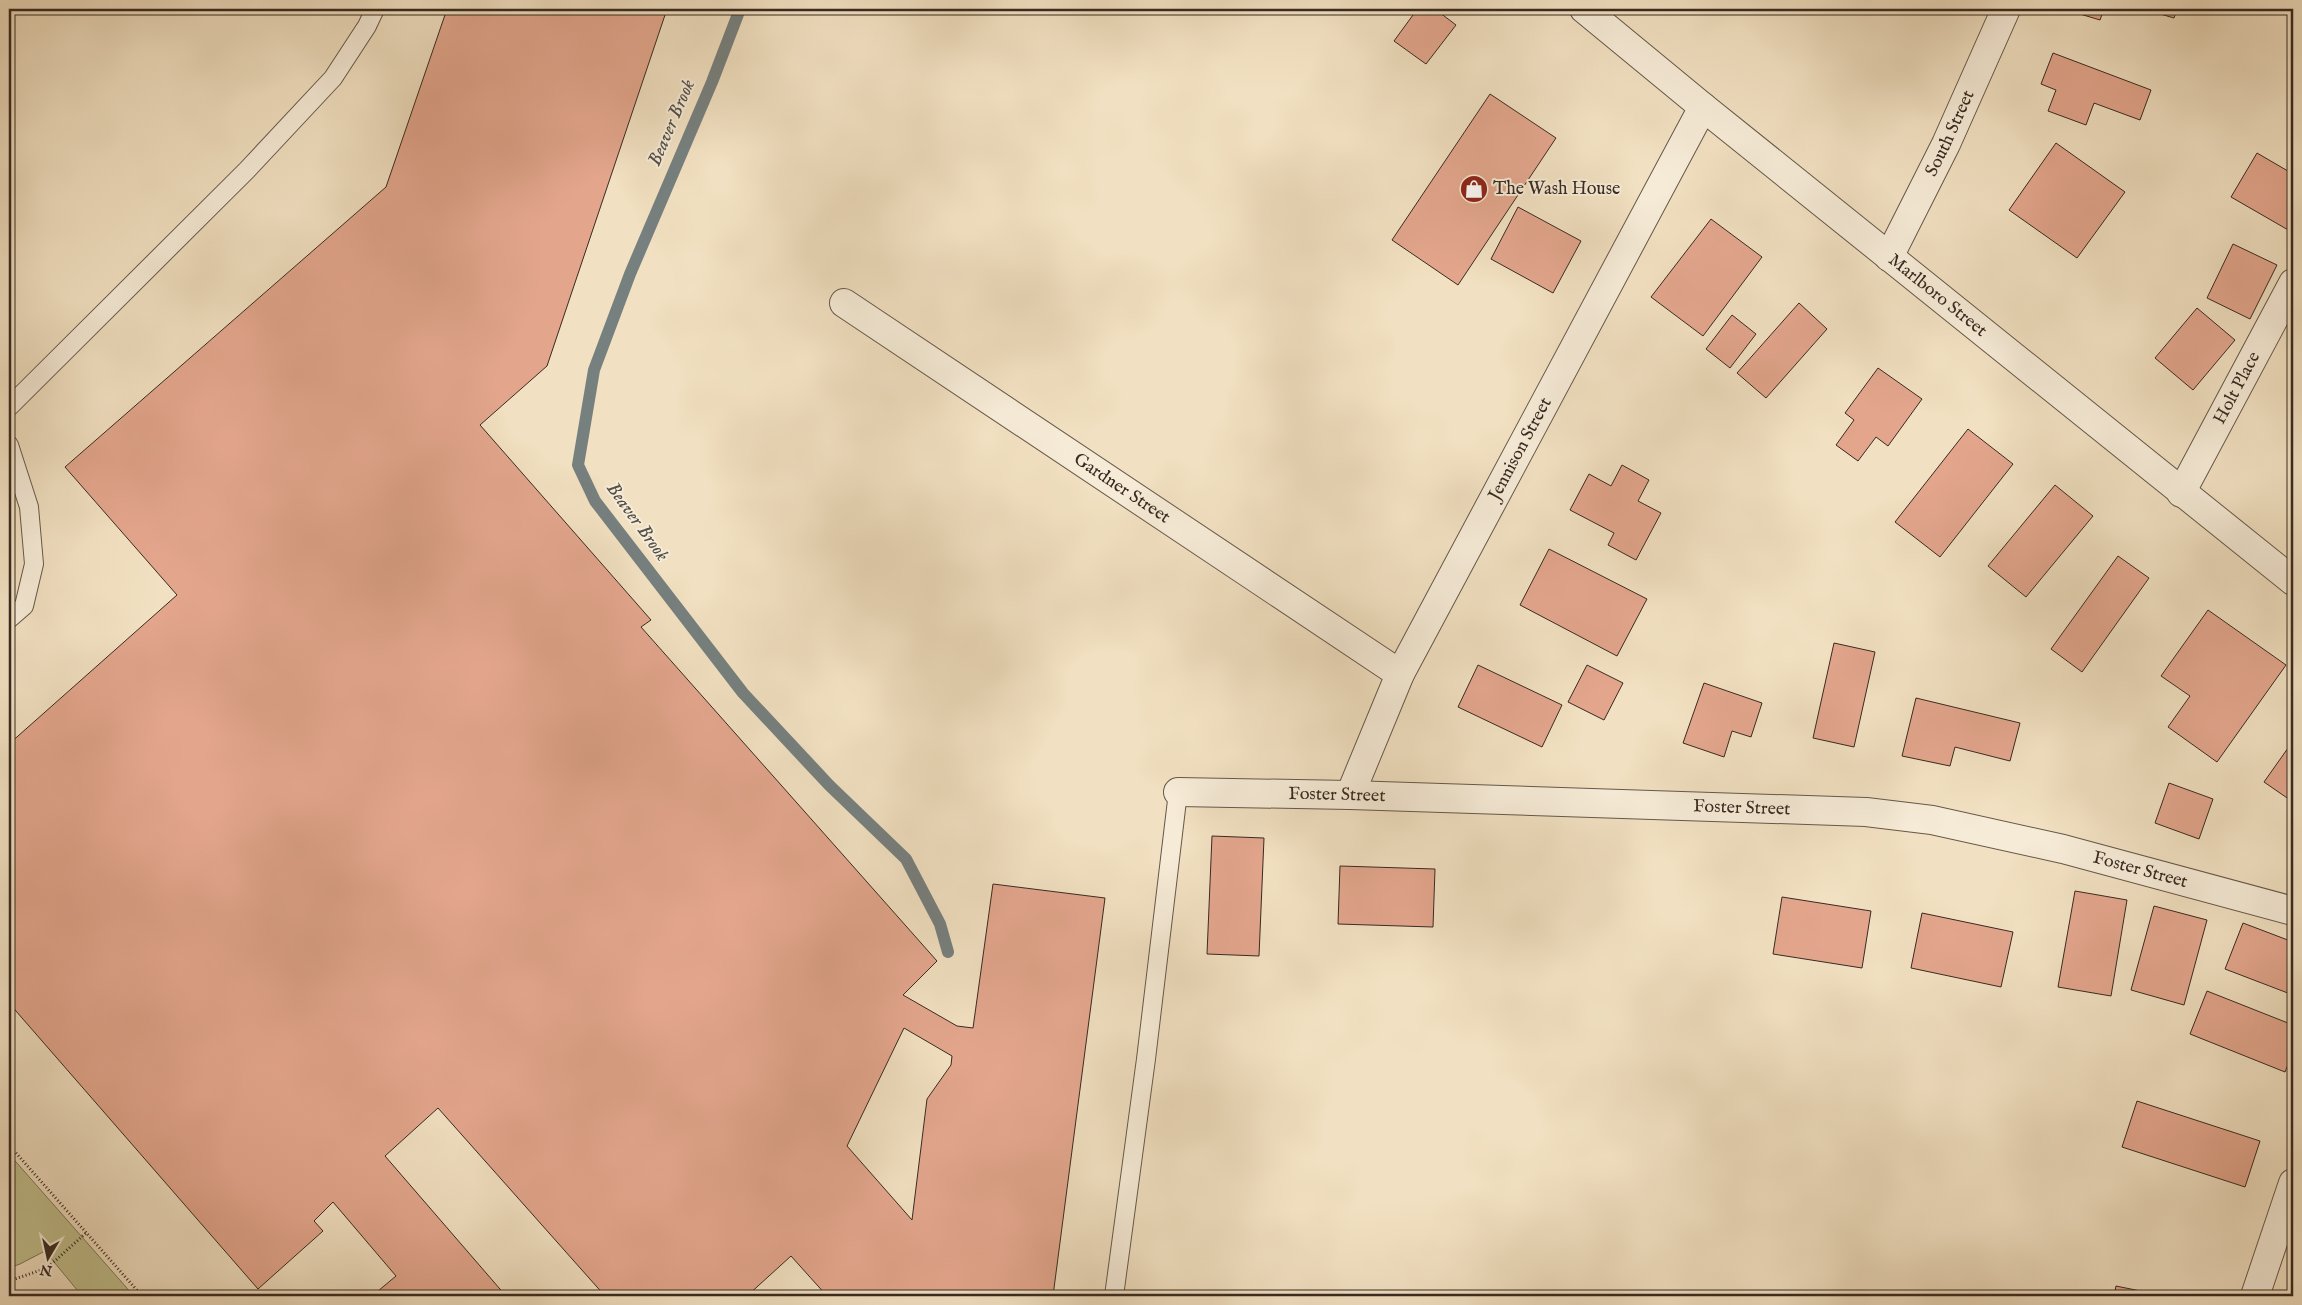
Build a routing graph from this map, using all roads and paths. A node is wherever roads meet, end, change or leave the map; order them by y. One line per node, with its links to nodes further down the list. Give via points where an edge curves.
1 (374, 9): 8 (lane, via 368,26 333,78 247,170)
2 (1584, 9): 4 (street, Marlboro Street)
3 (2006, 9): 5 (street, South Street, via 1946,144)
4 (1703, 107): 5 (street, Marlboro Street); 13 (street, Jennison Street)
5 (1889, 257): 10 (street, Marlboro Street)
6 (2293, 283): 10 (street, Holt Place)
7 (844, 303): 13 (street, Gardner Street)
8 (9, 407)
9 (9, 445): 12 (lane, via 29,507 34,564 24,606)
10 (2181, 493): 11 (street, Marlboro Street)
11 (2293, 580)
12 (9, 619)
13 (1400, 674): 15 (street, Jennison Street)
14 (1178, 792): 15 (street, Foster Street); 22 (lane)
15 (1350, 795): 16 (street, Foster Street, via 1866,812 1932,820 2063,849)
16 (2293, 911)
17 (9, 1145): 19 (path)
18 (2293, 1183): 23 (street)
19 (86, 1233): 20 (path, via 47,1268); 21 (path)
20 (9, 1281)
21 (142, 1296)
22 (1114, 1296)
23 (2255, 1296)

